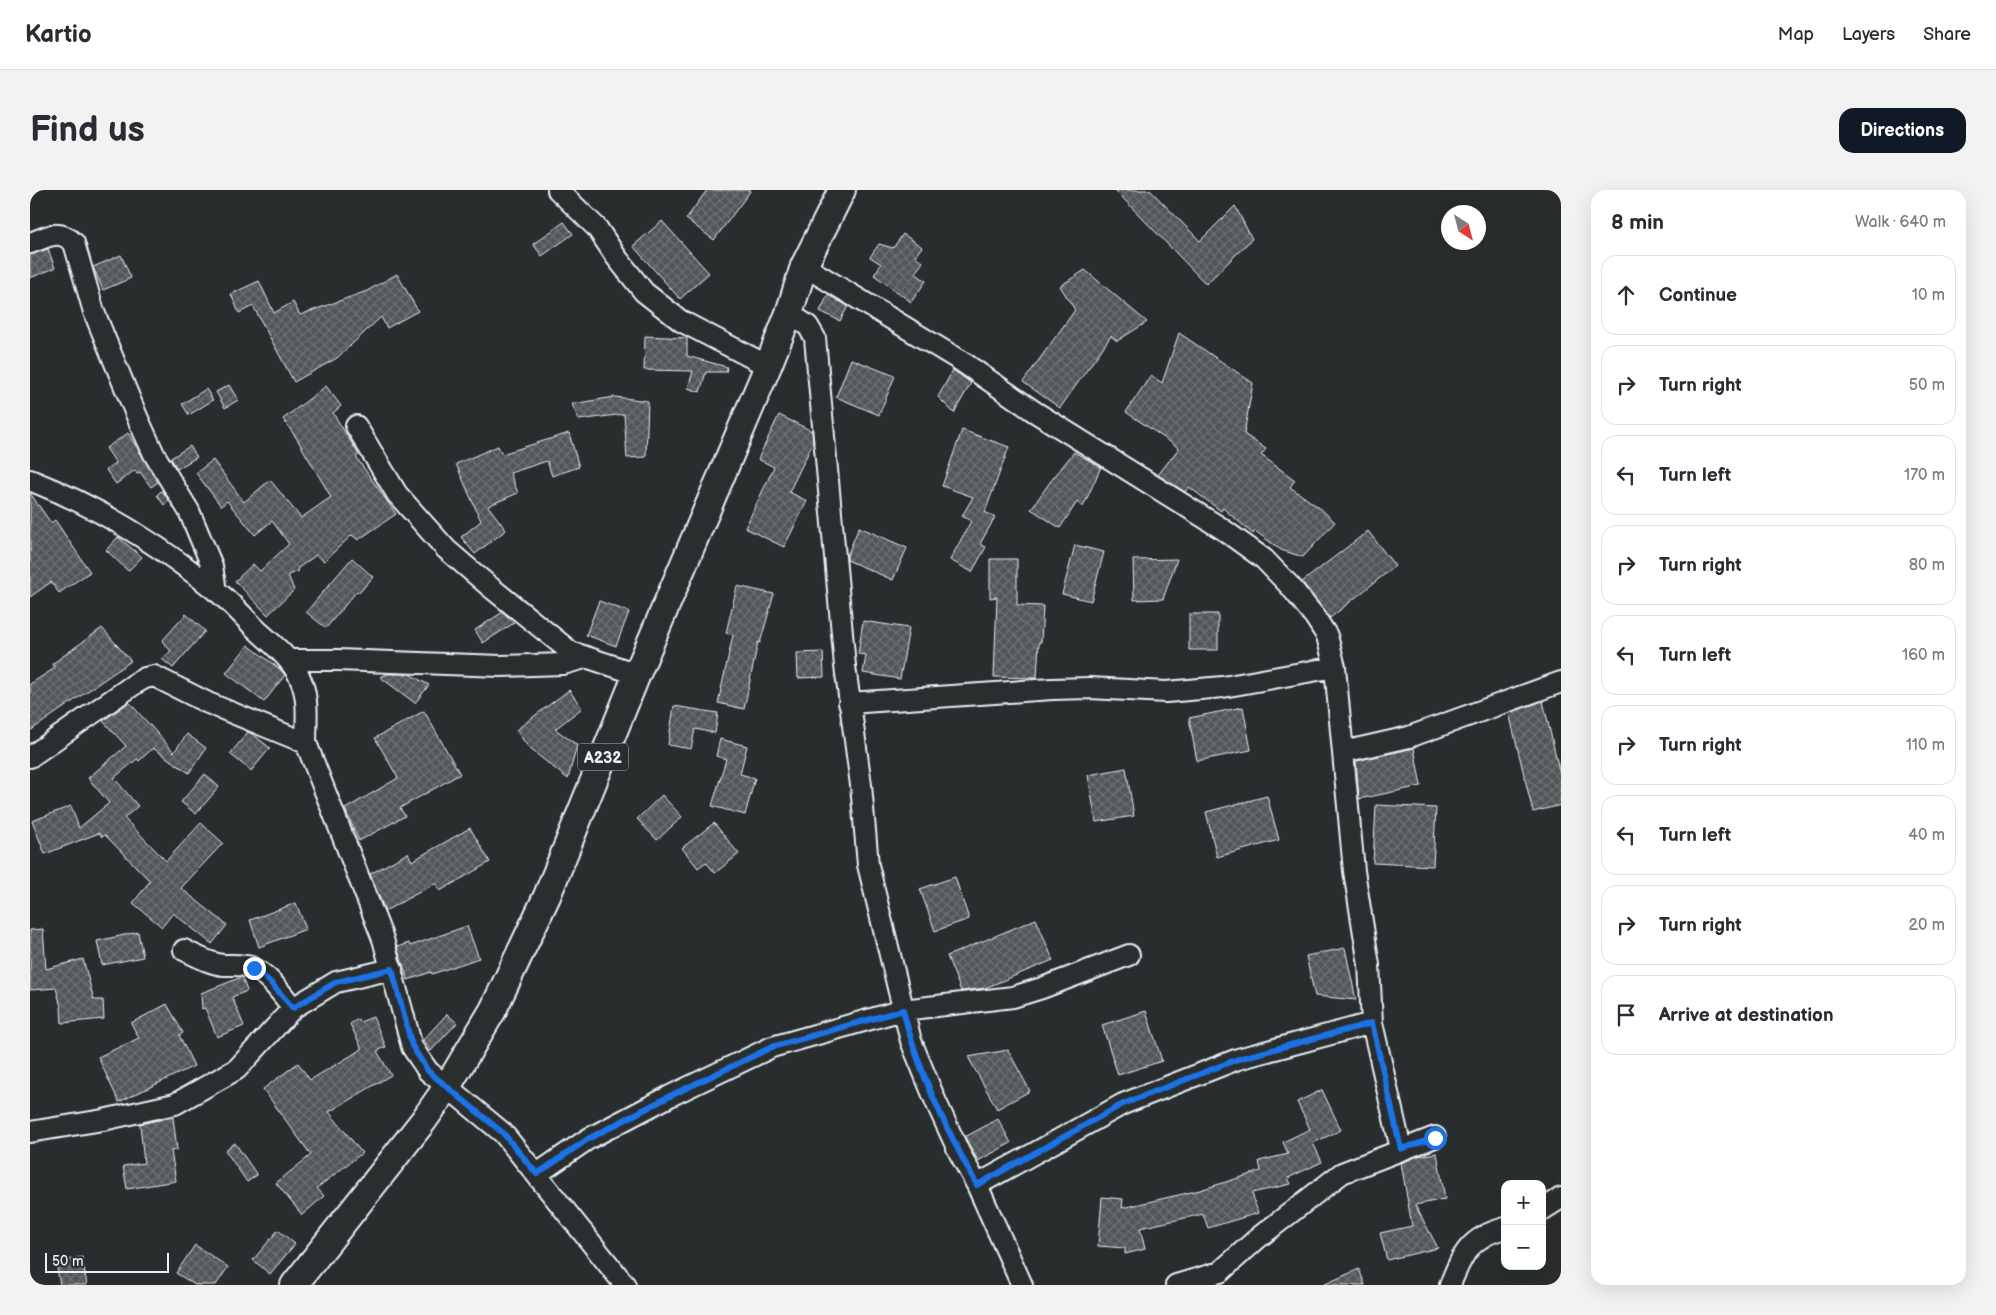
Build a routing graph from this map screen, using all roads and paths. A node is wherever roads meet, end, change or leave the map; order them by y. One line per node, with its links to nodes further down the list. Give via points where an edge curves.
1 (558, 190): 6 (street, via 597,228 644,292 681,321)
2 (842, 190): 4 (main road, A232)
3 (30, 243): 9 (street, via 58,233 74,243 94,312 154,454 189,511 212,566)
4 (804, 266): 5 (main road, A232); 12 (street, via 961,361 1034,412 1221,528 1264,559 1316,617 1327,636)
5 (789, 314): 6 (main road, A232); 15 (street, via 808,326 815,338)
6 (768, 366): 13 (main road, A232)
7 (356, 426): 10 (street, via 396,494 446,549 571,652)
8 (30, 480): 9 (street, via 103,515 171,556)
9 (216, 591): 11 (street)
10 (585, 658): 11 (street, via 563,664 501,666); 13 (street)
11 (290, 660): 16 (street, via 302,684)
12 (1334, 667): 15 (street, via 1223,687 1166,692 1052,689); 17 (street)
13 (637, 674): 25 (main road, A232, via 547,896 493,1010)
14 (1561, 682): 17 (street, via 1409,737)
15 (849, 703): 23 (street, via 868,865)
16 (306, 743): 18 (street, via 208,703 154,676 136,683); 21 (street)
17 (1343, 752): 24 (street, via 1354,871 1369,965)
18 (30, 757)
19 (184, 950): 22 (street, via 223,965 241,964 254,968)
20 (1129, 956): 23 (street, via 1013,997)
21 (392, 969): 22 (street, via 336,982); 25 (street, via 412,1046 428,1071)
22 (293, 1008): 26 (street, via 237,1069 175,1104)
23 (903, 1010): 29 (street, via 772,1047 588,1139); 30 (street, via 911,1041 936,1102)
24 (1372, 1023): 28 (street); 30 (street, via 1238,1059 1123,1104)
25 (447, 1087): 29 (street, via 503,1133); 34 (main road, A232)
26 (30, 1132)
27 (1435, 1138): 28 (street)
28 (1401, 1149): 37 (street, via 1342,1173 1220,1272)
29 (537, 1174): 35 (street)
30 (977, 1185): 36 (street)
31 (1561, 1198): 32 (street)
32 (1546, 1207)
33 (1501, 1230): 38 (street, via 1480,1238 1465,1250)
34 (294, 1285)
35 (625, 1285)
36 (1022, 1285)
37 (1176, 1285)
38 (1450, 1285)

